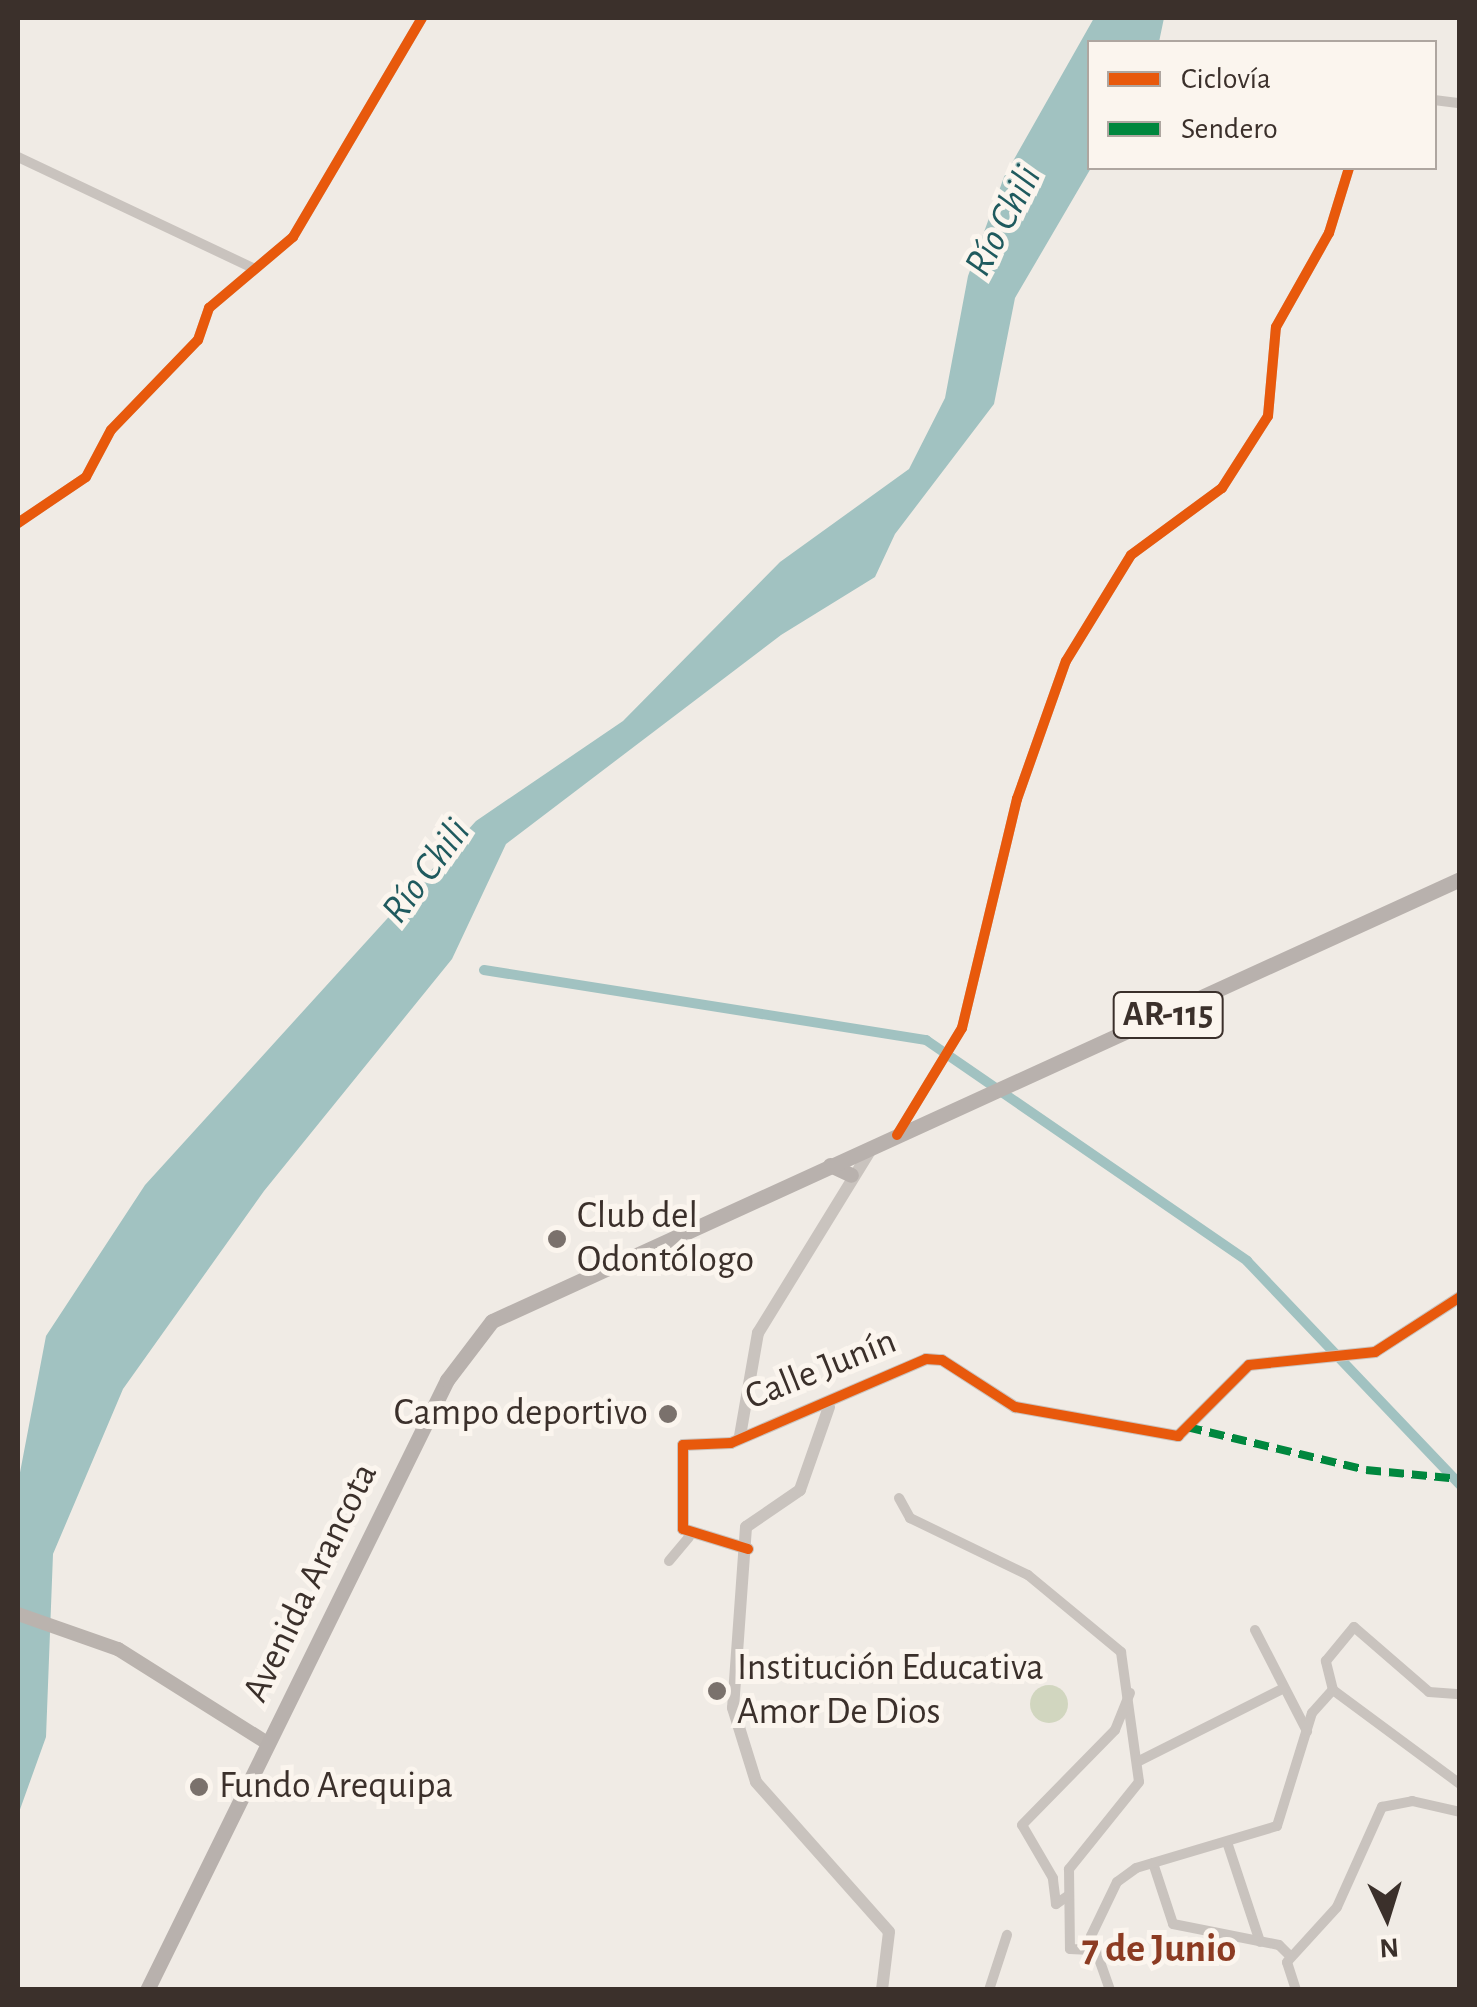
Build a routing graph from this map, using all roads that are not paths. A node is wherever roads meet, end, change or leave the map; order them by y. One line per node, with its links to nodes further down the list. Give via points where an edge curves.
1 (422, 18): 4 (street, via 311,213)
2 (18, 158): 4 (street)
3 (1349, 170): 7 (street, via 1329,234 1276,327 1268,416 1222,488 1131,555 1066,661 1017,799 962,1028)
4 (255, 269): 5 (street, via 209,308 198,340 111,430 86,477)
5 (18, 522)
6 (1460, 879): 7 (main road, AR-115)
7 (897, 1136): 8 (main road, AR-115)
8 (874, 1145): 9 (main road, Avenida Arancota / AR-115); 10 (street)
9 (830, 1165): 10 (main road); 25 (main road, Avenida Arancota / AR-115, via 517,1304 477,1337 360,1552)
10 (851, 1175): 13 (street, via 758,1333)
11 (1460, 1297): 12 (street, Calle Junín, via 1374,1352 1249,1365 1178,1436 1015,1407 942,1360)
12 (830, 1406): 13 (street, Calle Junín); 16 (street, via 800,1490 748,1522)
13 (740, 1436): 15 (street, Calle Junín, via 683,1445)
14 (900, 1498): 22 (street, via 910,1518 1028,1575 1114,1642)
15 (689, 1537): 16 (street); 17 (street)
16 (748, 1548): 37 (street, via 734,1685 740,1749 766,1794 889,1932)
17 (669, 1560)
18 (18, 1614): 25 (main road, via 118,1649)
19 (1255, 1630): 20 (street)
20 (1284, 1688): 24 (street); 26 (street)
21 (1333, 1690): 23 (street, via 1326,1661 1354,1627 1429,1692); 24 (street); 27 (street)
22 (1131, 1693): 26 (street); 31 (street, via 1114,1730 1022,1825 1053,1878 1056,1904)
23 (1460, 1694)
24 (1307, 1730): 29 (street, via 1277,1826)
25 (270, 1744): 36 (main road, Avenida Arancota / AR-115)
26 (1139, 1761): 31 (street, via 1135,1792 1072,1862)
27 (1460, 1784)
28 (1460, 1812): 35 (street, via 1412,1800 1382,1807 1337,1906)
29 (1227, 1842): 30 (street); 33 (street)
30 (1153, 1863): 33 (street, via 1173,1924); 34 (street, via 1106,1897)
31 (1069, 1895): 34 (street, via 1070,1949)
32 (1006, 1935): 38 (street)
33 (1260, 1942): 35 (street)
34 (1091, 1950): 39 (street)
35 (1290, 1956): 40 (street)
36 (146, 1990)
37 (882, 1990)
38 (989, 1990)
39 (1110, 1990)
40 (1296, 1990)

